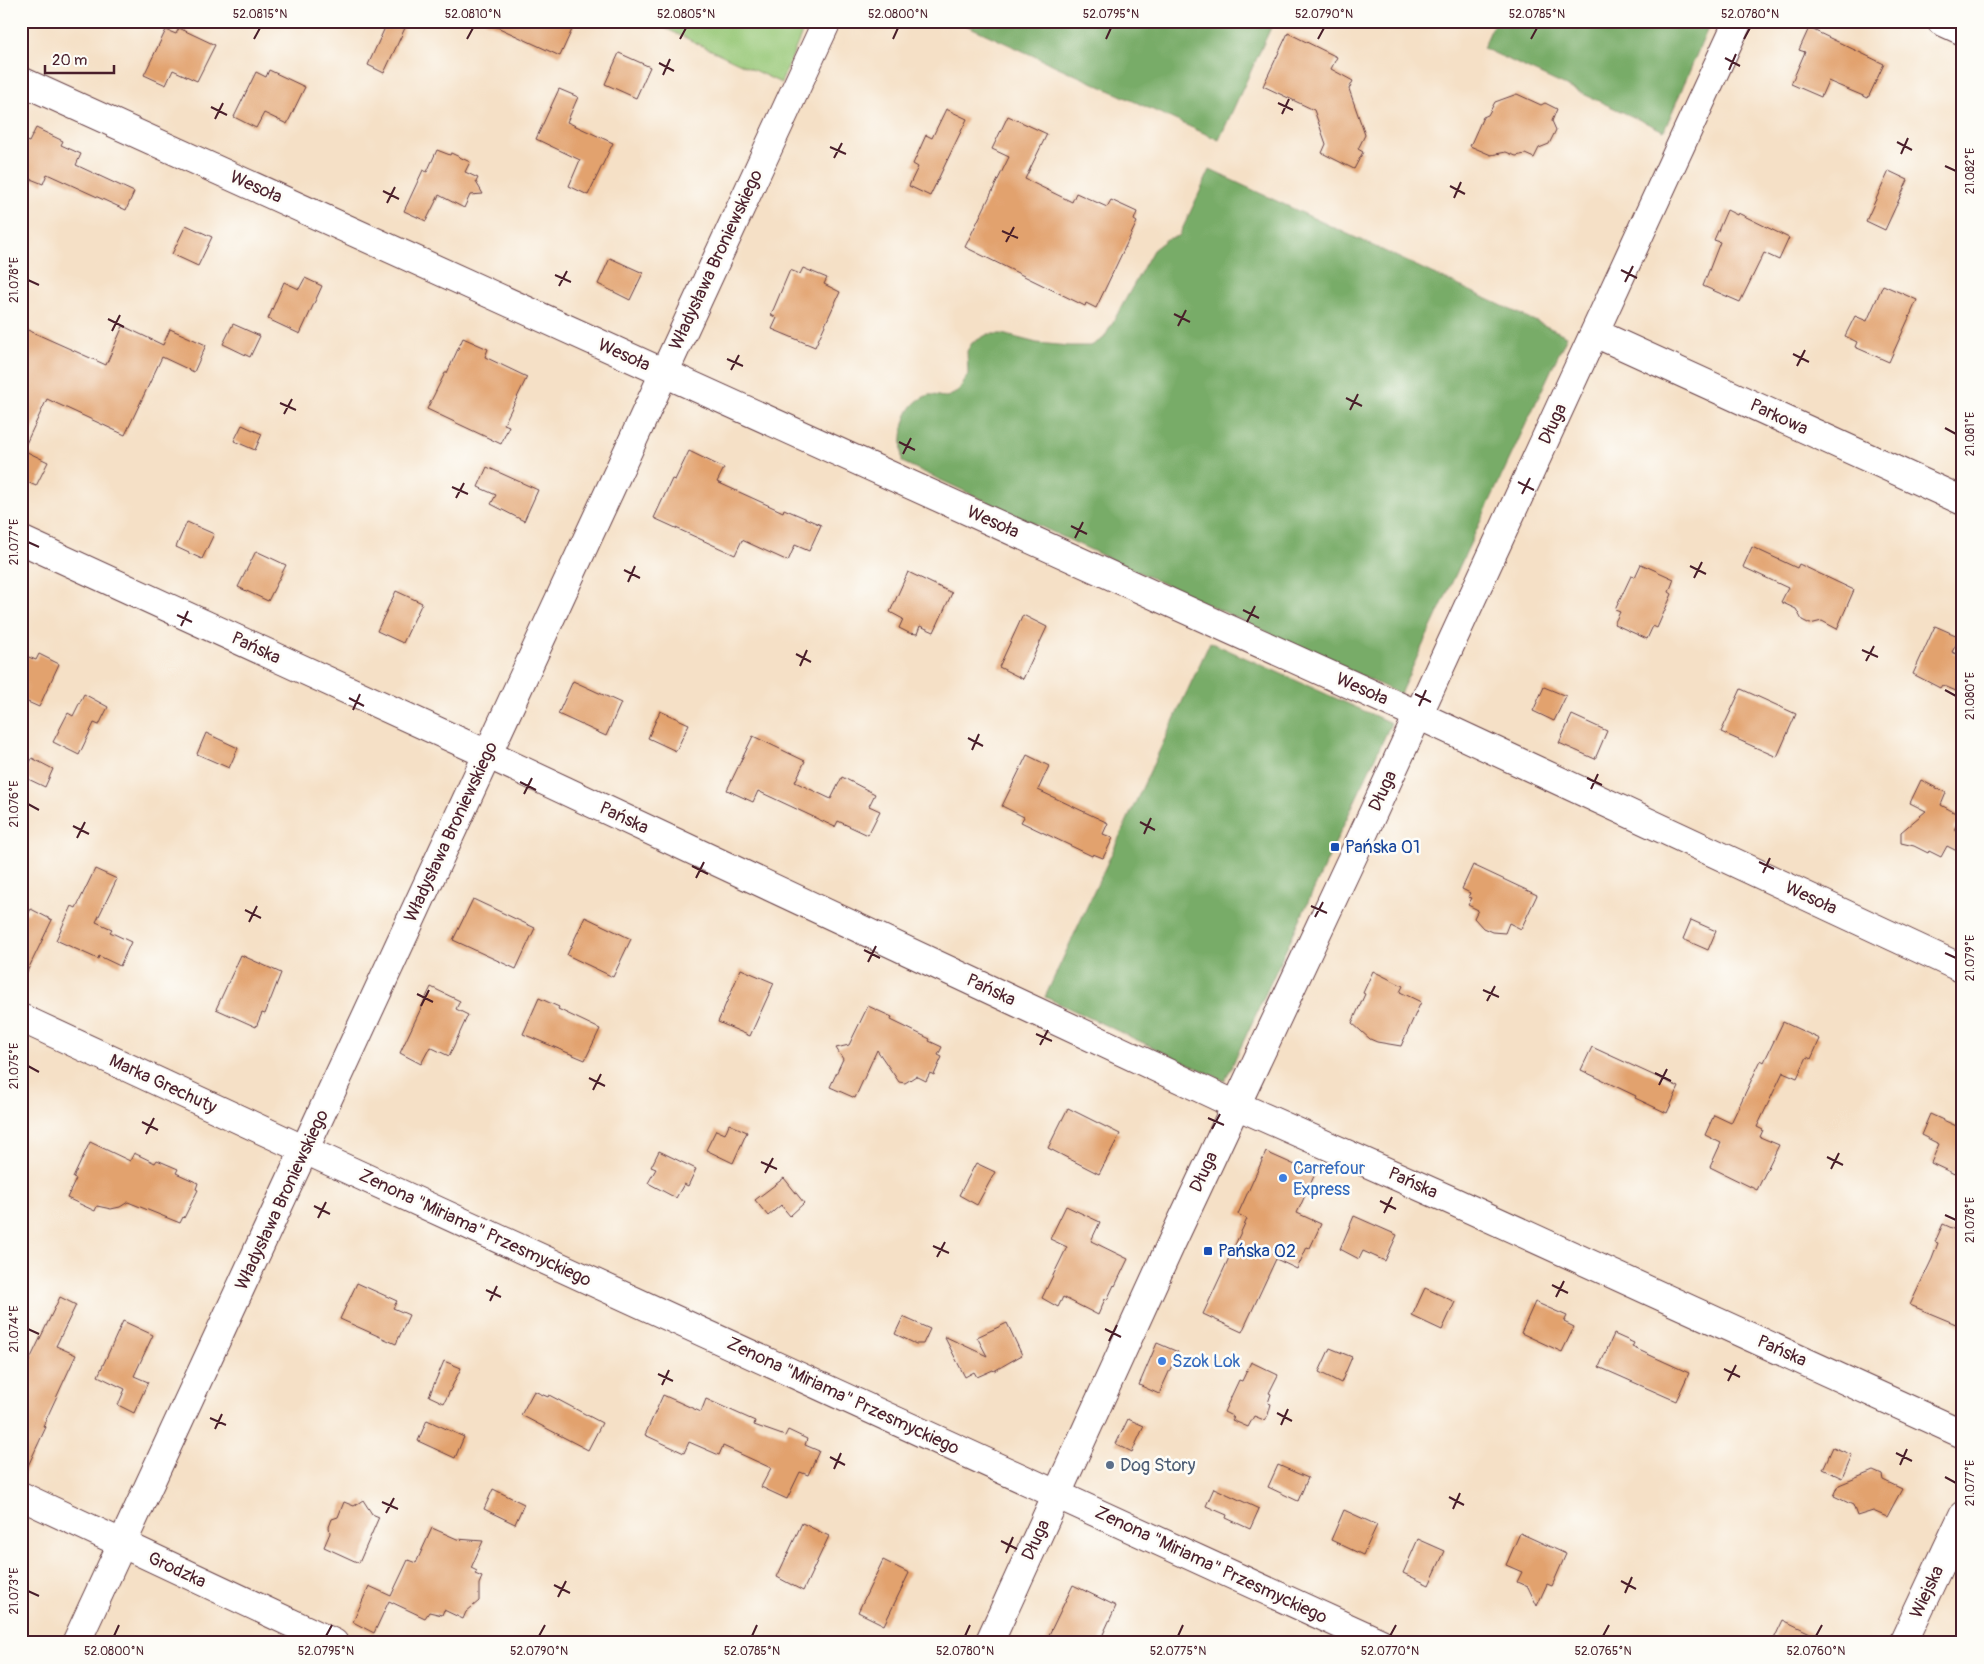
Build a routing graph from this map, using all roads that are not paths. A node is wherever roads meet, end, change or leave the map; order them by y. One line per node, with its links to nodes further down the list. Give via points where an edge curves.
1 (827, 21): 7 (street, Władysława Broniewskiego)
2 (1738, 21): 6 (street, Długa)
3 (1941, 21): 4 (street)
4 (1963, 31)
5 (21, 81): 7 (street, Wesoła)
6 (1595, 333): 8 (street, Parkowa); 10 (street, Długa)
7 (664, 373): 10 (street, Wesoła); 11 (street, Władysława Broniewskiego)
8 (1963, 501)
9 (21, 540): 11 (street, Pańska)
10 (1418, 715): 12 (street, Wesoła); 14 (street, Długa)
11 (487, 754): 14 (street, Pańska); 15 (street, Władysława Broniewskiego)
12 (1963, 969)
13 (21, 1018): 15 (street, Marka Grechuty)
14 (1236, 1105): 16 (street, Pańska); 17 (street, Długa)
15 (305, 1150): 17 (street, Zenona "Miriama" Przesmyckiego); 20 (street, Władysława Broniewskiego)
16 (1963, 1434)
17 (1057, 1494): 23 (street, Długa); 24 (street, Zenona "Miriama" Przesmyckiego)
18 (21, 1496): 20 (street, Grodzka)
19 (1963, 1515): 25 (street, Wiejska)
20 (122, 1544): 21 (street, Władysława Broniewskiego); 22 (street, Grodzka)
21 (76, 1643)
22 (334, 1643)
23 (988, 1643)
24 (1381, 1643)
25 (1903, 1643)

